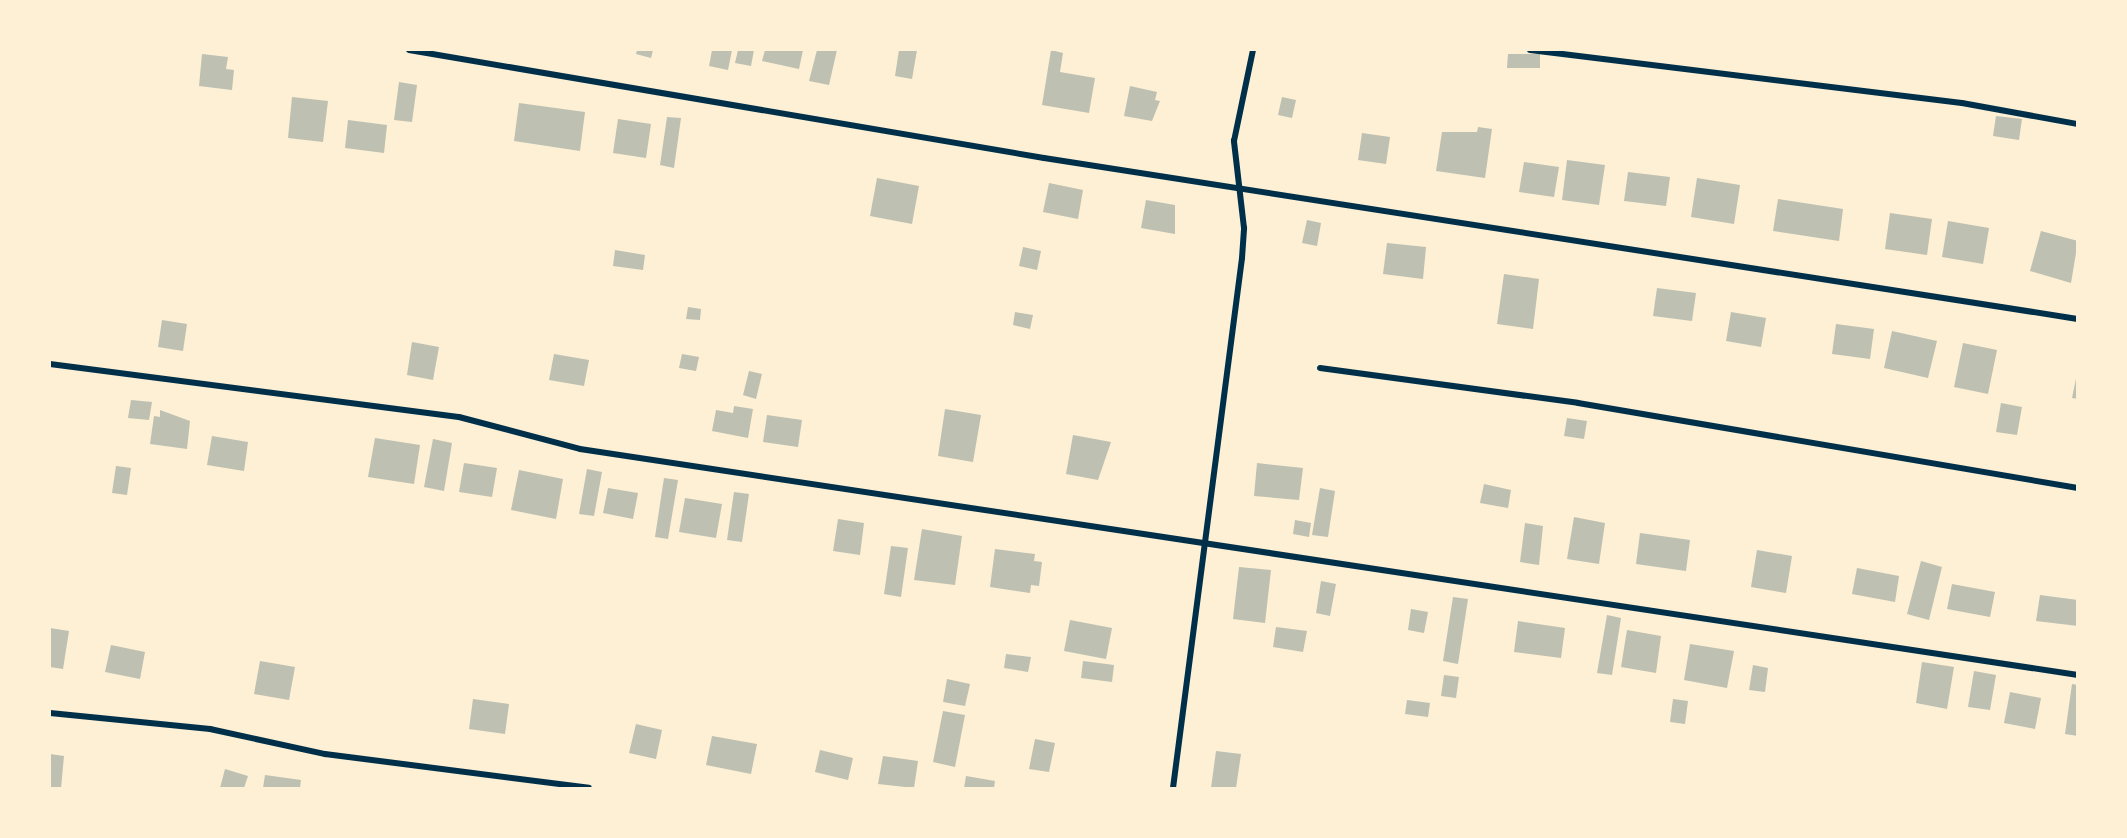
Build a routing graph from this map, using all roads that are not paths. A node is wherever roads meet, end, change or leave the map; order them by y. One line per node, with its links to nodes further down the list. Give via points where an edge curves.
1 (409, 50): 5 (street)
2 (1253, 50): 5 (street, via 1234,141)
3 (1530, 50): 4 (street, via 1962,103)
4 (2078, 124)
5 (1237, 186): 6 (street); 10 (street, via 1244,228 1242,258)
6 (2078, 319)
7 (50, 364): 10 (street, via 459,417 580,449)
8 (1320, 368): 9 (street, via 1578,403)
9 (2078, 488)
10 (1202, 539): 11 (street); 14 (street)
11 (2078, 675)
12 (50, 713): 13 (street, via 210,729 325,754)
13 (589, 789)
14 (1173, 789)

